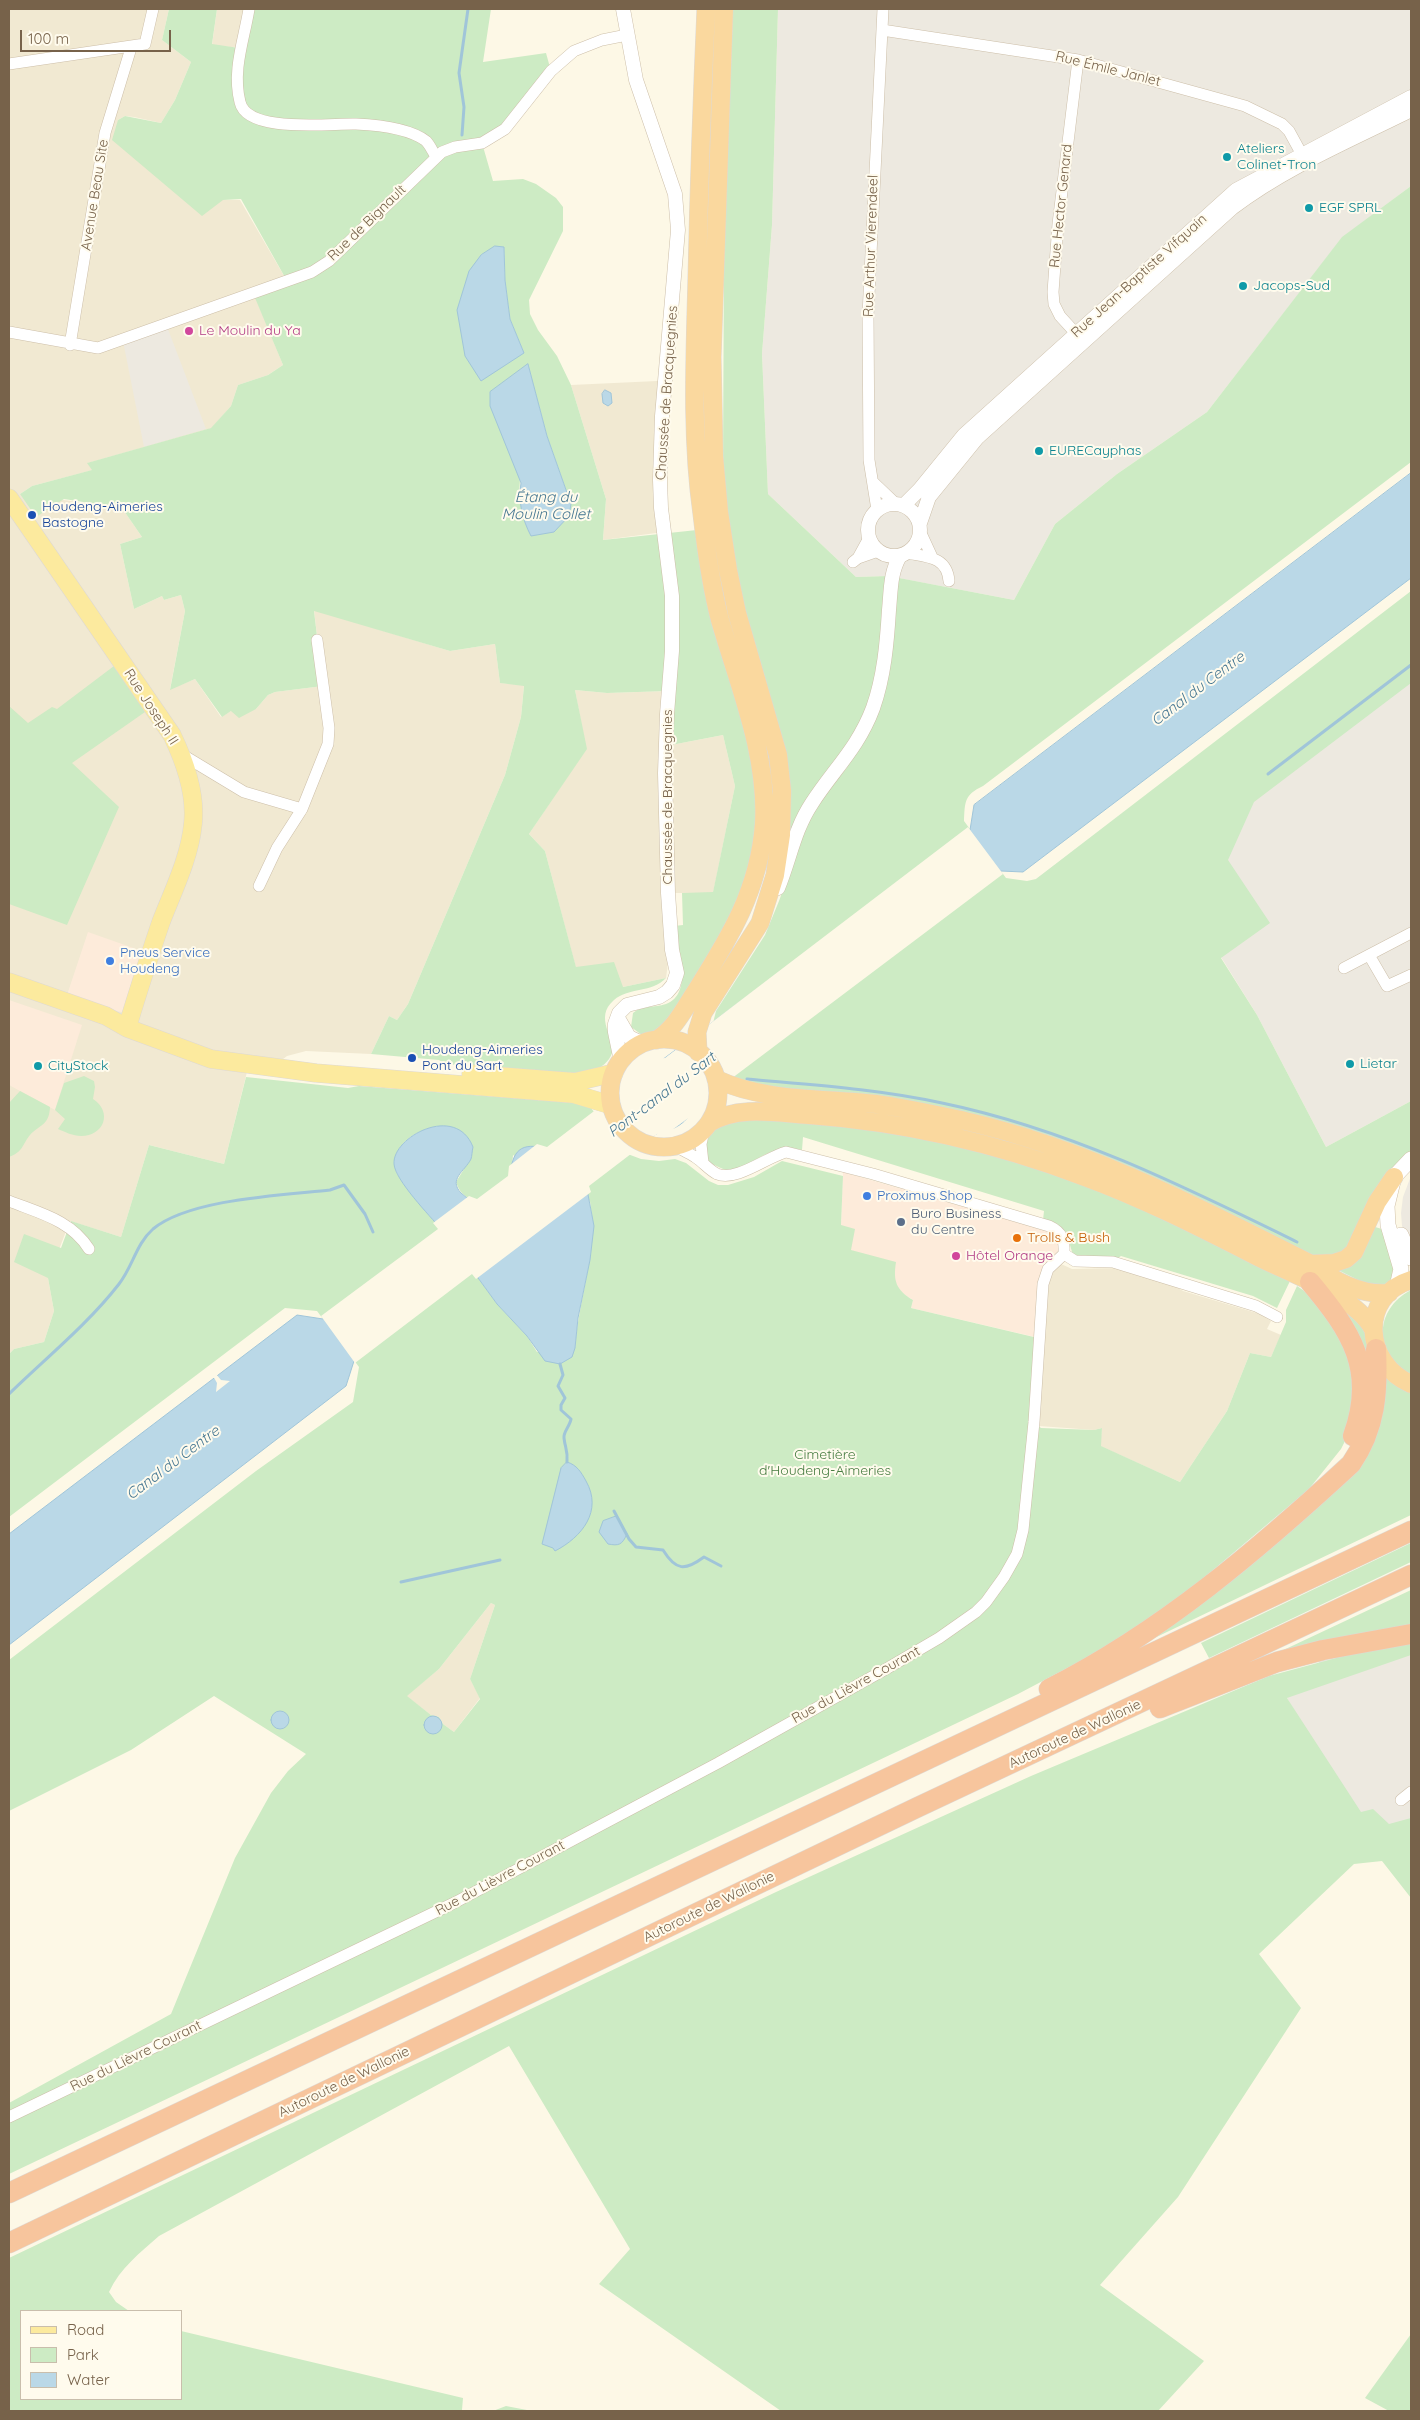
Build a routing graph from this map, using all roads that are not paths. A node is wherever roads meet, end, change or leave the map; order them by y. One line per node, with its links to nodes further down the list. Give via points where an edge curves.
1 (153, 9): 9 (street, via 146,44)
2 (249, 9): 14 (street, via 237,72 240,104 247,115 289,125 358,124 402,131 428,142)
3 (623, 9): 8 (street, Chaussée de Bracquegnies)
4 (706, 9): 42 (highway, via 694,357 696,460 719,616 760,764 764,822 753,883 731,936 668,1034)
5 (724, 9): 33 (highway, via 712,410 719,512 728,570 737,613 774,740 782,791 780,847)
6 (883, 9): 7 (street, Rue Arthur Vierendeel)
7 (882, 30): 10 (street, Rue Émile Janlet); 19 (street, Rue Arthur Vierendeel, via 868,315 869,460)
8 (627, 35): 14 (street, Rue de Bignault, via 602,40 574,52 551,71 505,130 482,143 455,147); 40 (street, Chaussée de Bracquegnies, via 636,80 675,194 678,216 660,480 672,596 665,773 668,893 677,974 668,992 626,1005)
9 (131, 48): 11 (street); 18 (street, Avenue Beau Site, via 105,133)
10 (1078, 60): 15 (street, Rue Émile Janlet, via 1245,106 1282,124); 17 (street, Rue Hector Genard, via 1053,292 1060,316)
11 (9, 64)
12 (1411, 97): 15 (street, Rue Jean-Baptiste Vifquain)
13 (1411, 110): 15 (street, Rue Jean-Baptiste Vifquain)
14 (436, 157): 18 (street, Rue de Bignault, via 329,261 312,272 114,344 98,348)
15 (1304, 158): 17 (street, Rue Jean-Baptiste Vifquain, via 1236,190)
16 (9, 332): 18 (street, Rue de Bignault)
17 (1079, 338): 21 (street, Rue Jean-Baptiste Vifquain, via 964,435 920,489); 23 (street, Rue Jean-Baptiste Vifquain, via 977,438 929,497)
18 (70, 345)
19 (874, 483): 21 (street); 22 (street, Rue Arthur Vierendeel)
20 (9, 498): 30 (main road, Rue Joseph II, via 172,735)
21 (899, 504): 22 (street, Rue Jean-Baptiste Vifquain, via 886,504); 23 (street, via 911,509)
22 (877, 510): 24 (street, via 868,523)
23 (920, 527): 26 (street, Rue Jean-Baptiste Vifquain, via 919,540); 27 (street)
24 (869, 538): 25 (street); 25 (street, via 856,560)
25 (878, 551): 26 (street, via 885,555)
26 (904, 554): 27 (street); 33 (street, Rue Jean-Baptiste Vifquain, via 892,574 883,668 873,708 844,763 812,802 799,826 784,873)
27 (932, 557): 28 (street, via 945,567)
28 (949, 581)
29 (317, 640): 31 (street, via 329,728 328,744)
30 (181, 754): 31 (street, via 244,792); 41 (main road, Rue Joseph II, via 192,797 191,834)
31 (302, 809): 32 (street, via 277,848)
32 (260, 886)
33 (760, 923): 43 (highway, via 703,1013 697,1032)
34 (1411, 933): 35 (street)
35 (1369, 955): 36 (street); 37 (street, via 1387,986)
36 (1344, 968)
37 (1411, 975)
38 (9, 982): 41 (main road, via 106,1016)
39 (9, 991): 41 (main road, via 103,1025)
40 (618, 1018): 42 (street, via 629,1037); 45 (street, via 615,1024)
41 (126, 1028): 44 (main road, via 211,1059)
42 (650, 1042): 43 (highway, via 682,1043); 45 (highway)
43 (698, 1052): 46 (highway, via 706,1059)
44 (274, 1066): 45 (main road, via 315,1062 575,1082); 47 (main road, via 316,1073 574,1094)
45 (618, 1067): 47 (highway, via 610,1089)
46 (716, 1079): 48 (highway, via 718,1102); 58 (highway, via 754,1092 878,1104 932,1114 1047,1144 1192,1205)
47 (611, 1105): 49 (highway, via 620,1124 634,1139 654,1146)
48 (707, 1126): 49 (highway, via 686,1143); 51 (street, via 701,1144); 58 (highway, via 721,1116 741,1112 777,1113 876,1122 982,1143 1087,1177)
49 (674, 1146): 51 (street)
50 (1411, 1158): 53 (main road)
51 (703, 1163): 56 (street, via 716,1173 731,1175 774,1155 795,1153 1041,1223 1060,1234)
52 (1411, 1168): 57 (main road, via 1395,1201 1401,1238)
53 (1394, 1177): 58 (highway, via 1377,1202 1354,1252 1346,1259); 59 (main road, via 1387,1206 1388,1225 1401,1269)
54 (9, 1201): 55 (street, via 69,1226)
55 (89, 1249)
56 (1064, 1254): 60 (street, via 1075,1261 1113,1262 1256,1306); 71 (street, Rue du Lièvre Courant, via 1048,1269 1043,1284 1027,1502 1021,1543 1000,1584 976,1612 939,1638 718,1763 463,1899)
57 (1411, 1258)
58 (1310, 1273): 59 (highway, via 1322,1272 1361,1292 1374,1295); 61 (highway, via 1366,1317); 63 (highway, via 1352,1341 1361,1372 1362,1391 1351,1440)
59 (1399, 1287): 61 (highway, via 1378,1310)
60 (1277, 1317)
61 (1374, 1339): 62 (highway, via 1390,1371); 63 (highway, via 1377,1395 1362,1448 1351,1464)
62 (1411, 1384)
63 (1311, 1498): 68 (highway, via 1182,1607 1110,1655 1034,1697)
64 (1411, 1531): 68 (highway)
65 (1411, 1575): 67 (highway, Autoroute de Wallonie)
66 (1411, 1634): 67 (highway, via 1277,1662 1148,1712)
67 (1108, 1718): 73 (highway, Autoroute de Wallonie)
68 (1007, 1723): 72 (highway)
69 (1411, 1792): 70 (street)
70 (1401, 1800)
71 (9, 2117)
72 (9, 2193)
73 (9, 2242)

